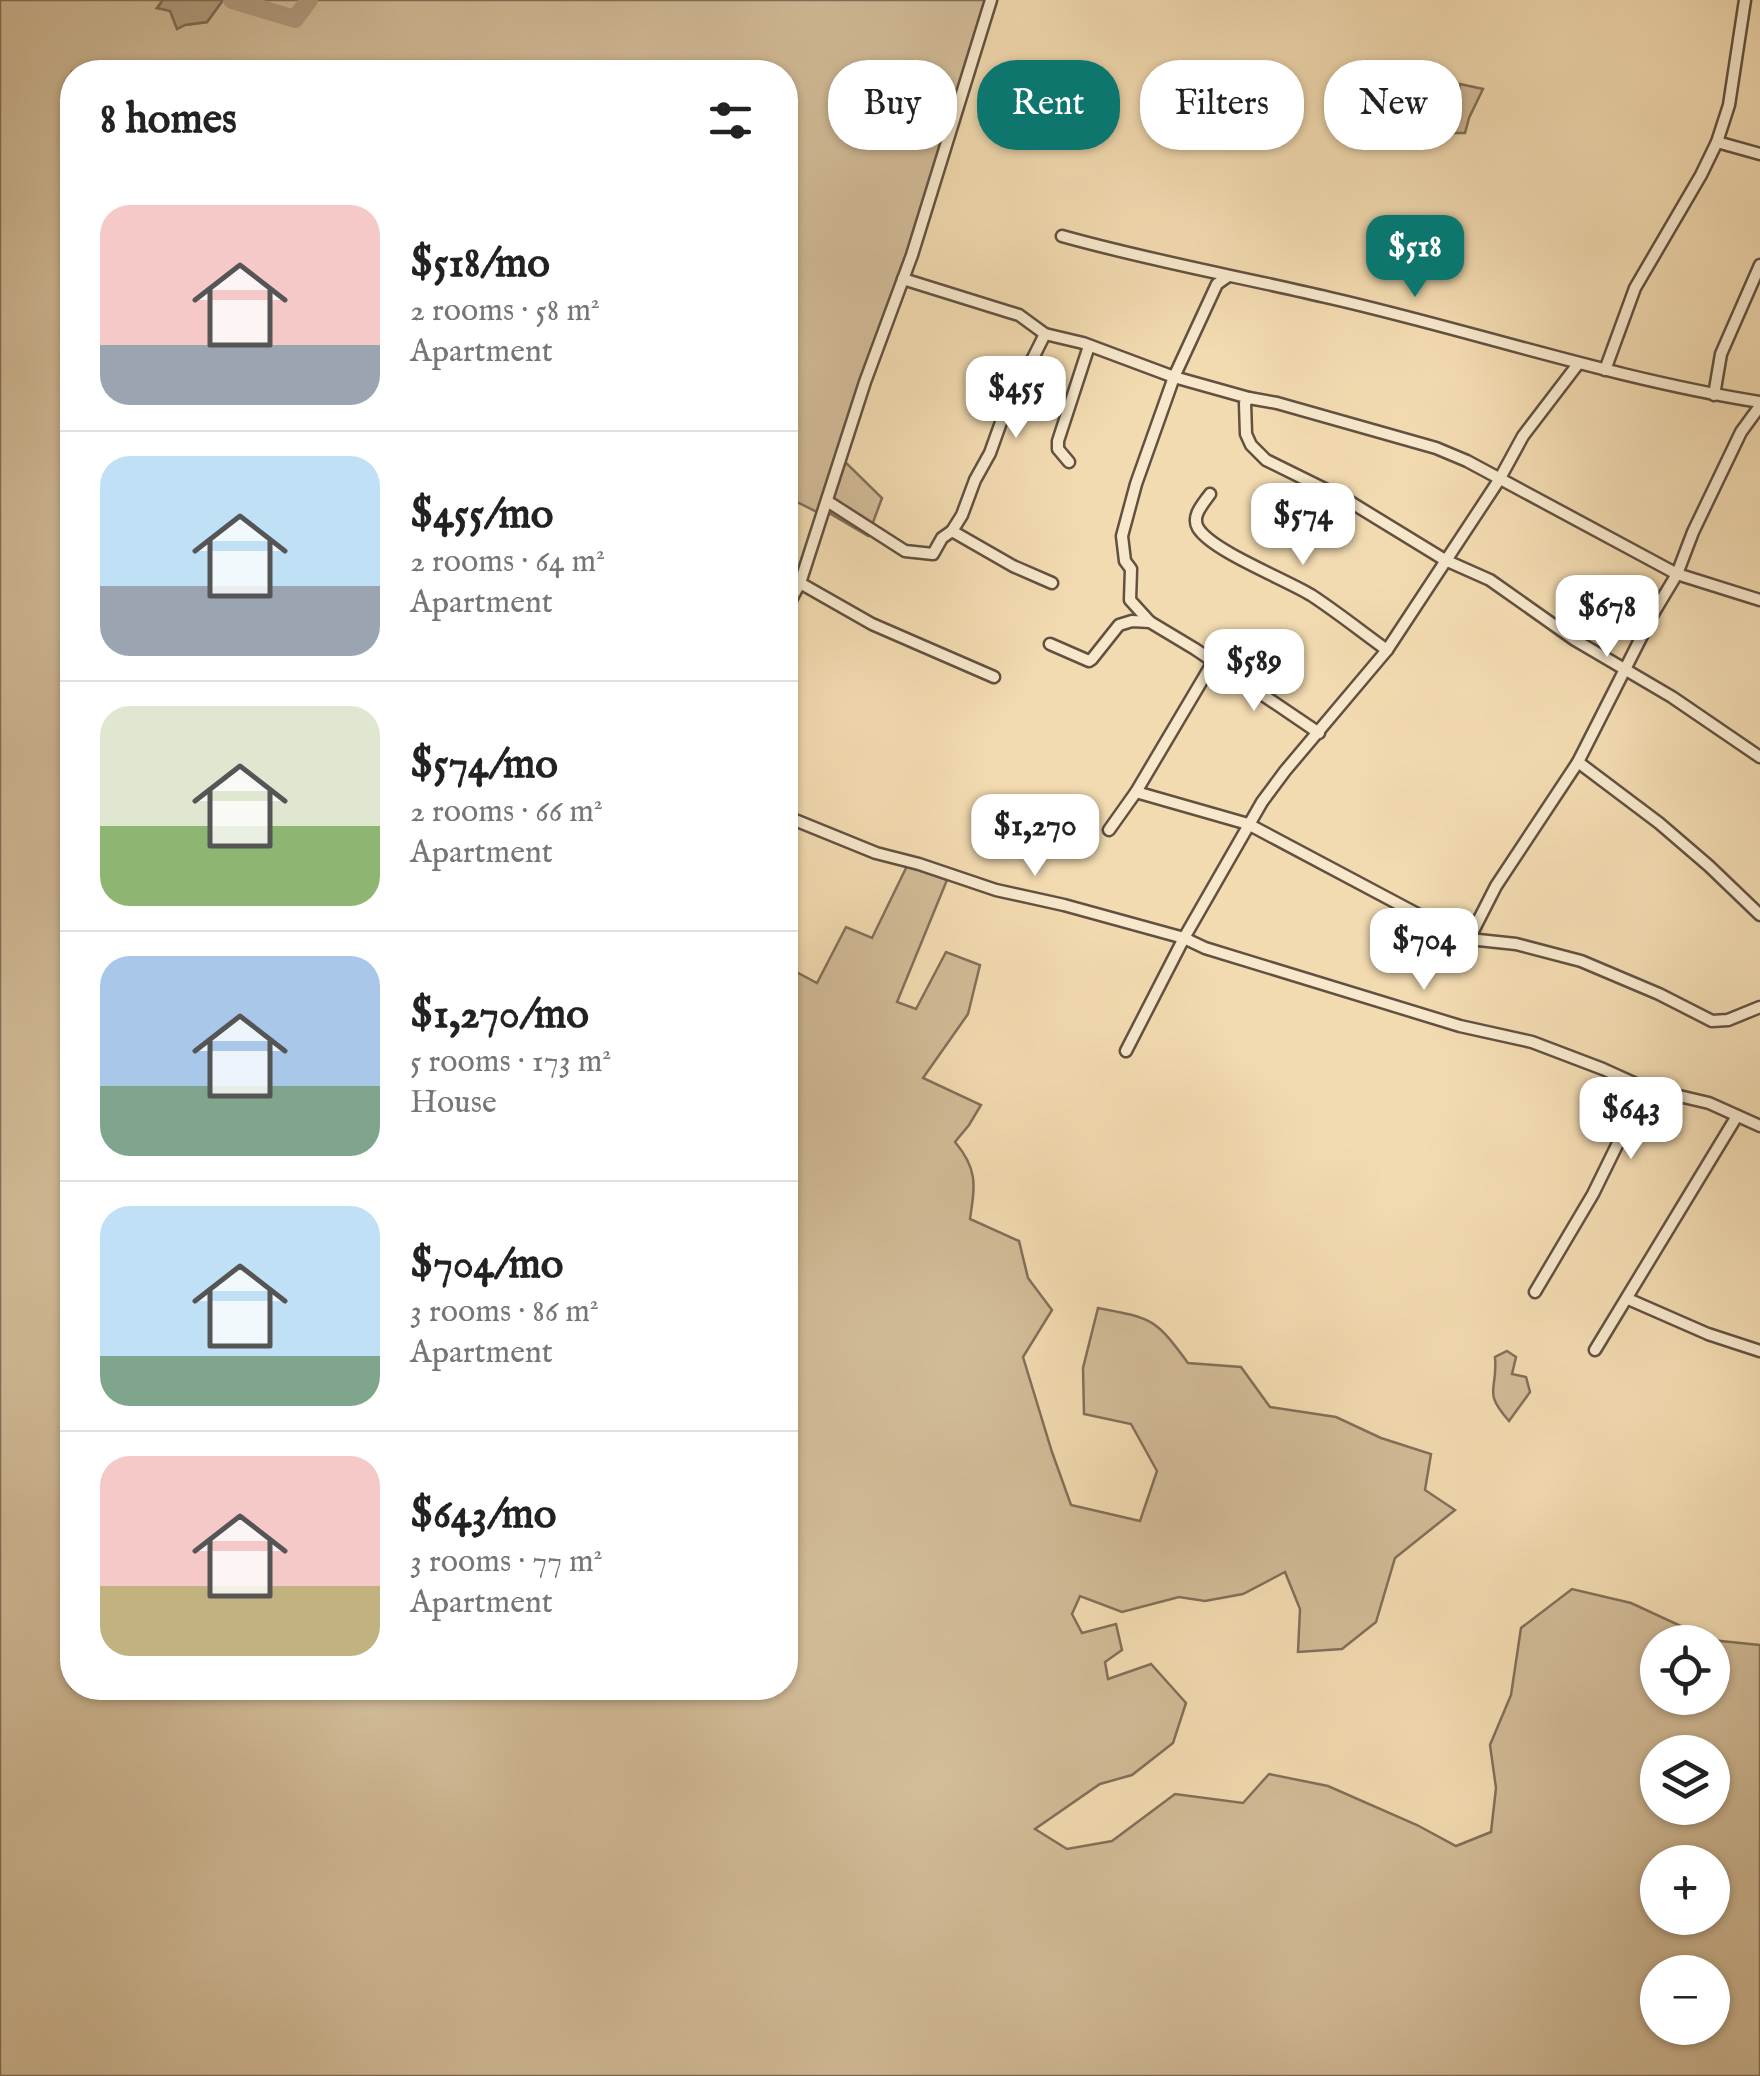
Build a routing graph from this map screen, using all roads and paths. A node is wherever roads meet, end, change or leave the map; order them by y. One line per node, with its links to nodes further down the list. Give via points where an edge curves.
1 (991, 0): 8 (street)
2 (1744, 0): 3 (street)
3 (1717, 142): 4 (street); 12 (street, via 1634,288)
4 (1760, 154)
5 (1062, 236): 7 (street)
6 (1760, 265): 14 (street, via 1721,354)
7 (1227, 277): 11 (street); 13 (street, via 1217,284)
8 (903, 278): 9 (street, via 1019,315); 20 (street)
9 (1045, 334): 10 (street); 21 (street, via 1014,386)
10 (1089, 346): 13 (street); 17 (street, via 1058,441)
11 (1578, 364): 12 (street); 18 (street)
12 (1605, 370): 14 (street)
13 (1174, 376): 15 (street); 28 (street, via 1122,536 1130,600)
14 (1714, 395): 16 (street)
15 (1249, 398): 18 (street, via 1436,448); 22 (street, via 1246,434 1266,460)
16 (1760, 404): 23 (street, via 1740,432)
17 (1069, 462)
18 (1499, 480): 22 (street); 23 (street)
19 (1210, 494): 30 (street, via 1196,522 1219,548 1312,596)
20 (828, 500): 21 (street, via 906,551 932,554); 24 (street)
21 (952, 532): 25 (street)
22 (1445, 560): 30 (street); 32 (street, via 1490,580)
23 (1677, 574): 27 (street); 32 (street)
24 (800, 583): 26 (street); 33 (street, via 872,624)
25 (1052, 583)
26 (798, 587)
27 (1760, 600)
28 (1150, 622): 29 (street, via 1119,625 1088,661); 31 (street)
29 (1050, 644)
30 (1387, 650): 34 (street)
31 (1213, 662): 34 (street); 37 (street)
32 (1624, 670): 35 (street); 36 (street)
33 (994, 677)
34 (1318, 733): 39 (street)
35 (1759, 753)
36 (1578, 762): 41 (street, via 1660,823); 43 (street)
37 (1136, 792): 39 (street); 40 (street)
38 (798, 821): 42 (street, via 876,854)
39 (1248, 824): 42 (street); 43 (street)
40 (1110, 830)
41 (1760, 915)
42 (1184, 938): 45 (street); 46 (street, via 1352,994 1532,1042)
43 (1469, 939): 44 (street, via 1580,961 1712,1021)
44 (1760, 1007)
45 (1126, 1050)
46 (1644, 1088): 47 (street); 49 (street)
47 (1738, 1116): 48 (street); 50 (street)
48 (1760, 1126)
49 (1535, 1292)
50 (1628, 1298): 51 (street); 52 (street)
51 (1595, 1350)
52 (1760, 1351)

